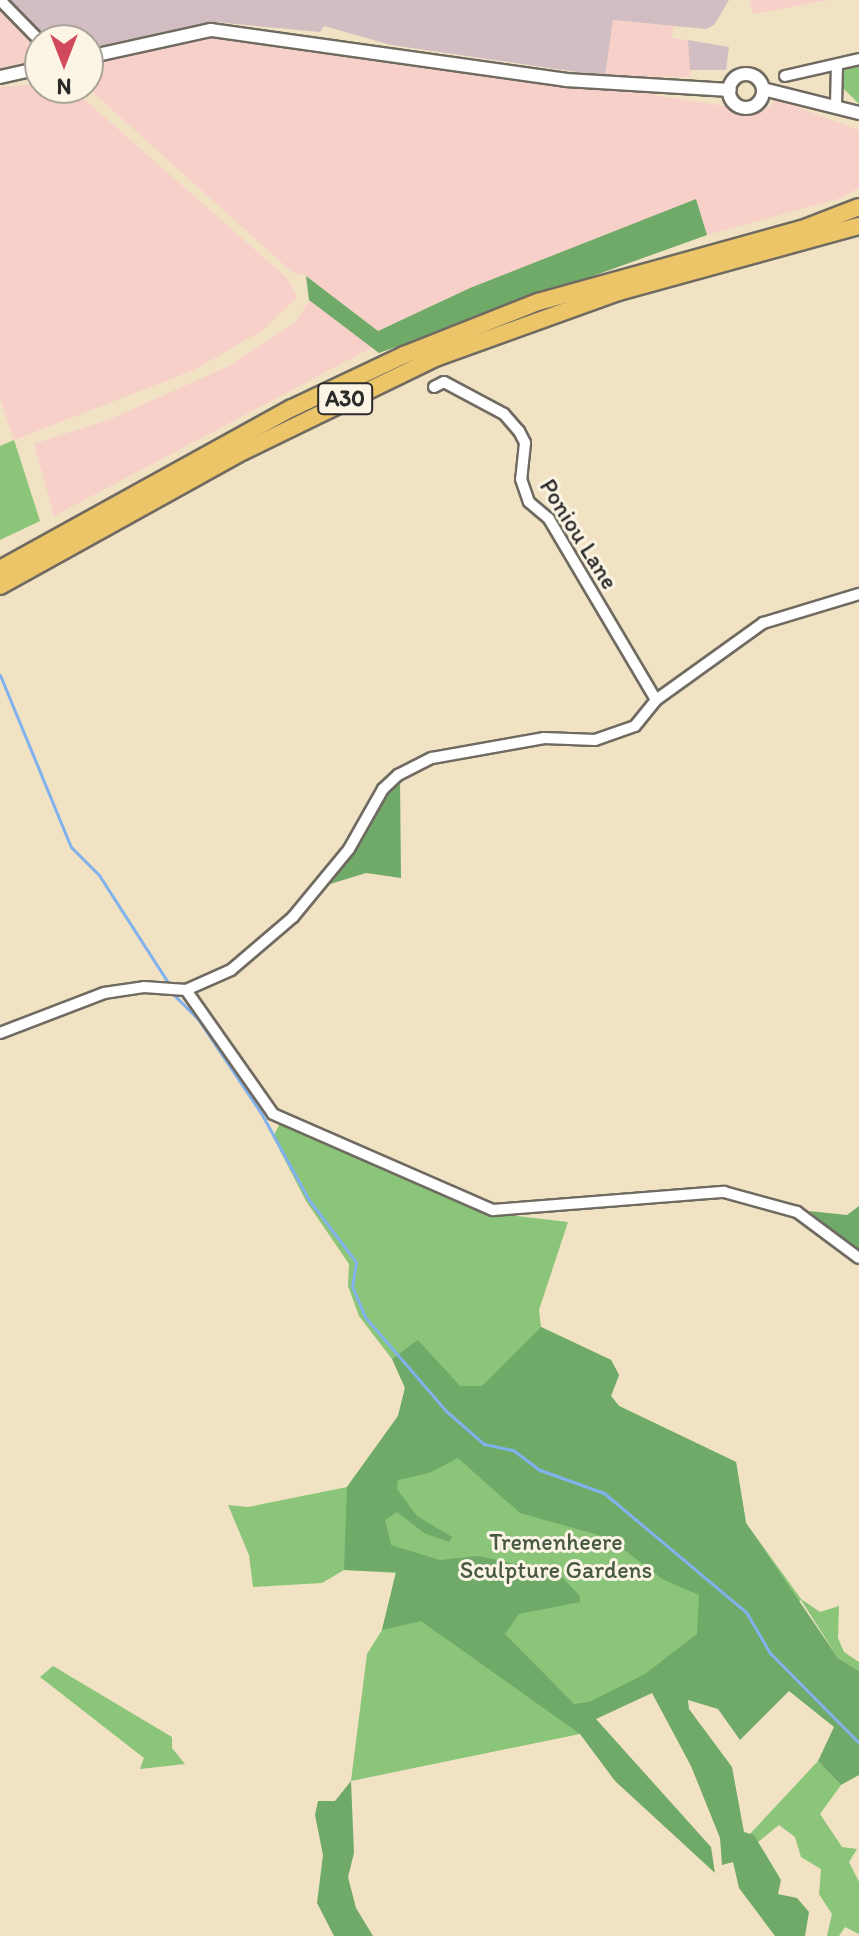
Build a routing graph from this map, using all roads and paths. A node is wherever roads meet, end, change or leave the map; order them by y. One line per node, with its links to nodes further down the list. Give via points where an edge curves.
1 (0, 0): 2 (street)
2 (24, 25)
3 (104, 53): 10 (street, via 211,30 566,80)
4 (859, 59): 5 (street)
5 (837, 65): 7 (street); 11 (street)
6 (24, 72): 8 (street)
7 (785, 76)
8 (0, 77)
9 (763, 89): 10 (street, via 747,74 737,77); 10 (street, via 760,100 745,107 732,100); 11 (street)
10 (730, 90)
11 (836, 105): 12 (street)
12 (859, 113)
13 (859, 207): 16 (highway, A30, via 802,229 552,298 404,355 292,408)
14 (859, 226): 17 (highway, A30, via 619,292 438,357 310,416)
15 (434, 387): 19 (street, Poniou Lane, via 444,382 504,414 519,431 525,443 521,479 529,502 549,519)
16 (0, 569)
17 (0, 586)
18 (859, 594): 19 (street, via 763,623)
19 (656, 700): 20 (street, via 635,726 595,740 544,738 432,758 398,775 383,789 349,849 293,917 231,970)
20 (186, 990): 21 (street, via 144,987 104,993); 22 (street, via 273,1114 493,1210 724,1192 797,1212)
21 (0, 1033)
22 (859, 1258)

